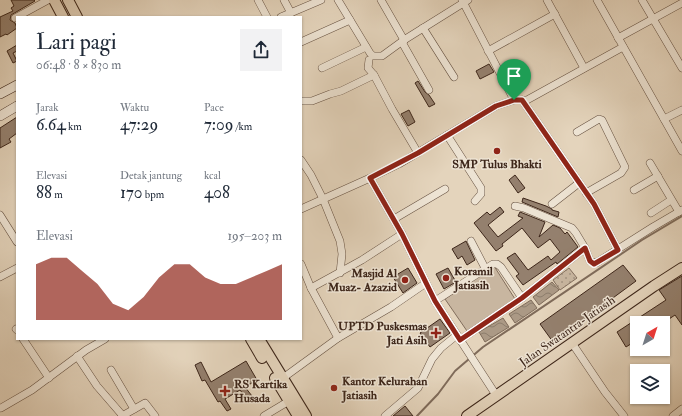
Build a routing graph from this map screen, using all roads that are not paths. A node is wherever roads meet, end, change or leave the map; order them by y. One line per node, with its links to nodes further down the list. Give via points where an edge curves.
1 (48, 0): 17 (street)
2 (54, 0): 18 (main road)
3 (68, 0): 19 (main road)
4 (258, 0): 20 (street)
5 (284, 0): 15 (street)
6 (321, 0): 13 (street)
7 (338, 0): 23 (street)
8 (381, 0): 26 (street)
9 (547, 0): 16 (street)
10 (597, 0): 25 (street)
11 (642, 0): 22 (street)
12 (464, 1): 24 (street); 30 (street)
13 (312, 2): 15 (street)
14 (682, 3): 22 (street)
15 (291, 13): 21 (street)
16 (555, 14): 30 (street); 33 (street)
17 (18, 16)
18 (62, 16)
19 (76, 16)
20 (266, 16)
21 (284, 16)
22 (654, 18): 25 (street); 34 (street)
23 (350, 20): 27 (street); 28 (street)
24 (424, 28): 26 (street); 36 (street)
25 (618, 38): 29 (street)
26 (404, 40): 28 (street, via 377,57 372,56); 38 (street, via 403,44)
27 (302, 42)
28 (366, 47): 32 (street)
29 (623, 47): 33 (street); 46 (street)
30 (488, 51): 40 (street)
31 (368, 60): 35 (street, via 368,68)
32 (322, 68)
33 (584, 68): 41 (street, via 533,97)
34 (682, 68)
35 (374, 75): 42 (street, via 341,91 312,101); 50 (street)
36 (454, 77)
37 (16, 86): 39 (main road)
38 (429, 90)
39 (0, 94)
40 (514, 100): 41 (street); 48 (street, via 496,106)
41 (522, 100): 55 (street)
42 (302, 101)
43 (16, 107): 45 (main road)
44 (682, 110): 46 (street)
45 (0, 116)
46 (664, 119): 49 (street)
47 (577, 132): 58 (street, via 599,119 602,120 625,167 621,173)
48 (447, 136): 50 (street); 60 (street, via 481,188 481,194)
49 (682, 151)
50 (418, 153): 54 (street)
51 (302, 162): 59 (street)
52 (650, 163): 53 (street)
53 (658, 176): 57 (street); 61 (street)
54 (370, 178): 59 (street); 68 (street)
55 (579, 183): 58 (street); 62 (street)
56 (445, 189): 68 (street)
57 (634, 190)
58 (586, 193): 74 (street)
59 (323, 199): 64 (street); 78 (street, via 340,240)
60 (475, 200)
61 (671, 200): 65 (street); 66 (street)
62 (552, 204)
63 (515, 206): 73 (street, via 572,228)
64 (302, 209)
65 (680, 211): 74 (street)
66 (651, 213)
67 (0, 215): 69 (street)
68 (394, 219): 71 (street)
69 (3, 226): 70 (street)
70 (15, 234)
71 (402, 234): 78 (street); 81 (street)
72 (471, 241): 75 (street)
73 (585, 248): 74 (street, via 590,261 594,264); 83 (street)
74 (618, 250)
75 (485, 268): 83 (street, via 493,264 501,267); 84 (street)
76 (682, 268): 91 (main road, Jalan Swatantra-Jatiasih)
77 (16, 269): 80 (street)
78 (340, 273): 82 (street)
79 (303, 274): 82 (street)
80 (0, 277)
81 (426, 283): 84 (street); 86 (street)
82 (311, 288): 86 (street)
83 (522, 298): 85 (street)
84 (435, 301): 85 (street)
85 (458, 337): 96 (street); 107 (street, via 441,348 432,359 418,388)
86 (338, 338): 95 (street)
87 (24, 340): 94 (street)
88 (101, 340): 92 (street)
89 (252, 340): 97 (main road)
90 (260, 340): 95 (main road)
91 (572, 343): 96 (main road, Jalan Swatantra-Jatiasih); 108 (street)
92 (77, 356): 94 (street); 102 (street)
93 (111, 370): 99 (street)
94 (49, 378): 98 (street)
95 (283, 378): 106 (main road)
96 (496, 396): 101 (main road, Jalan Swatantra-Jatiasih)
97 (289, 401): 104 (street); 105 (main road)
98 (1, 408)
99 (134, 409): 102 (street); 103 (street, via 145,403)
100 (682, 409): 109 (street)
101 (469, 415)
102 (122, 416)
103 (155, 416)
104 (264, 416)
105 (298, 416)
106 (306, 416)
107 (385, 416)
108 (624, 416)
109 (673, 416)

